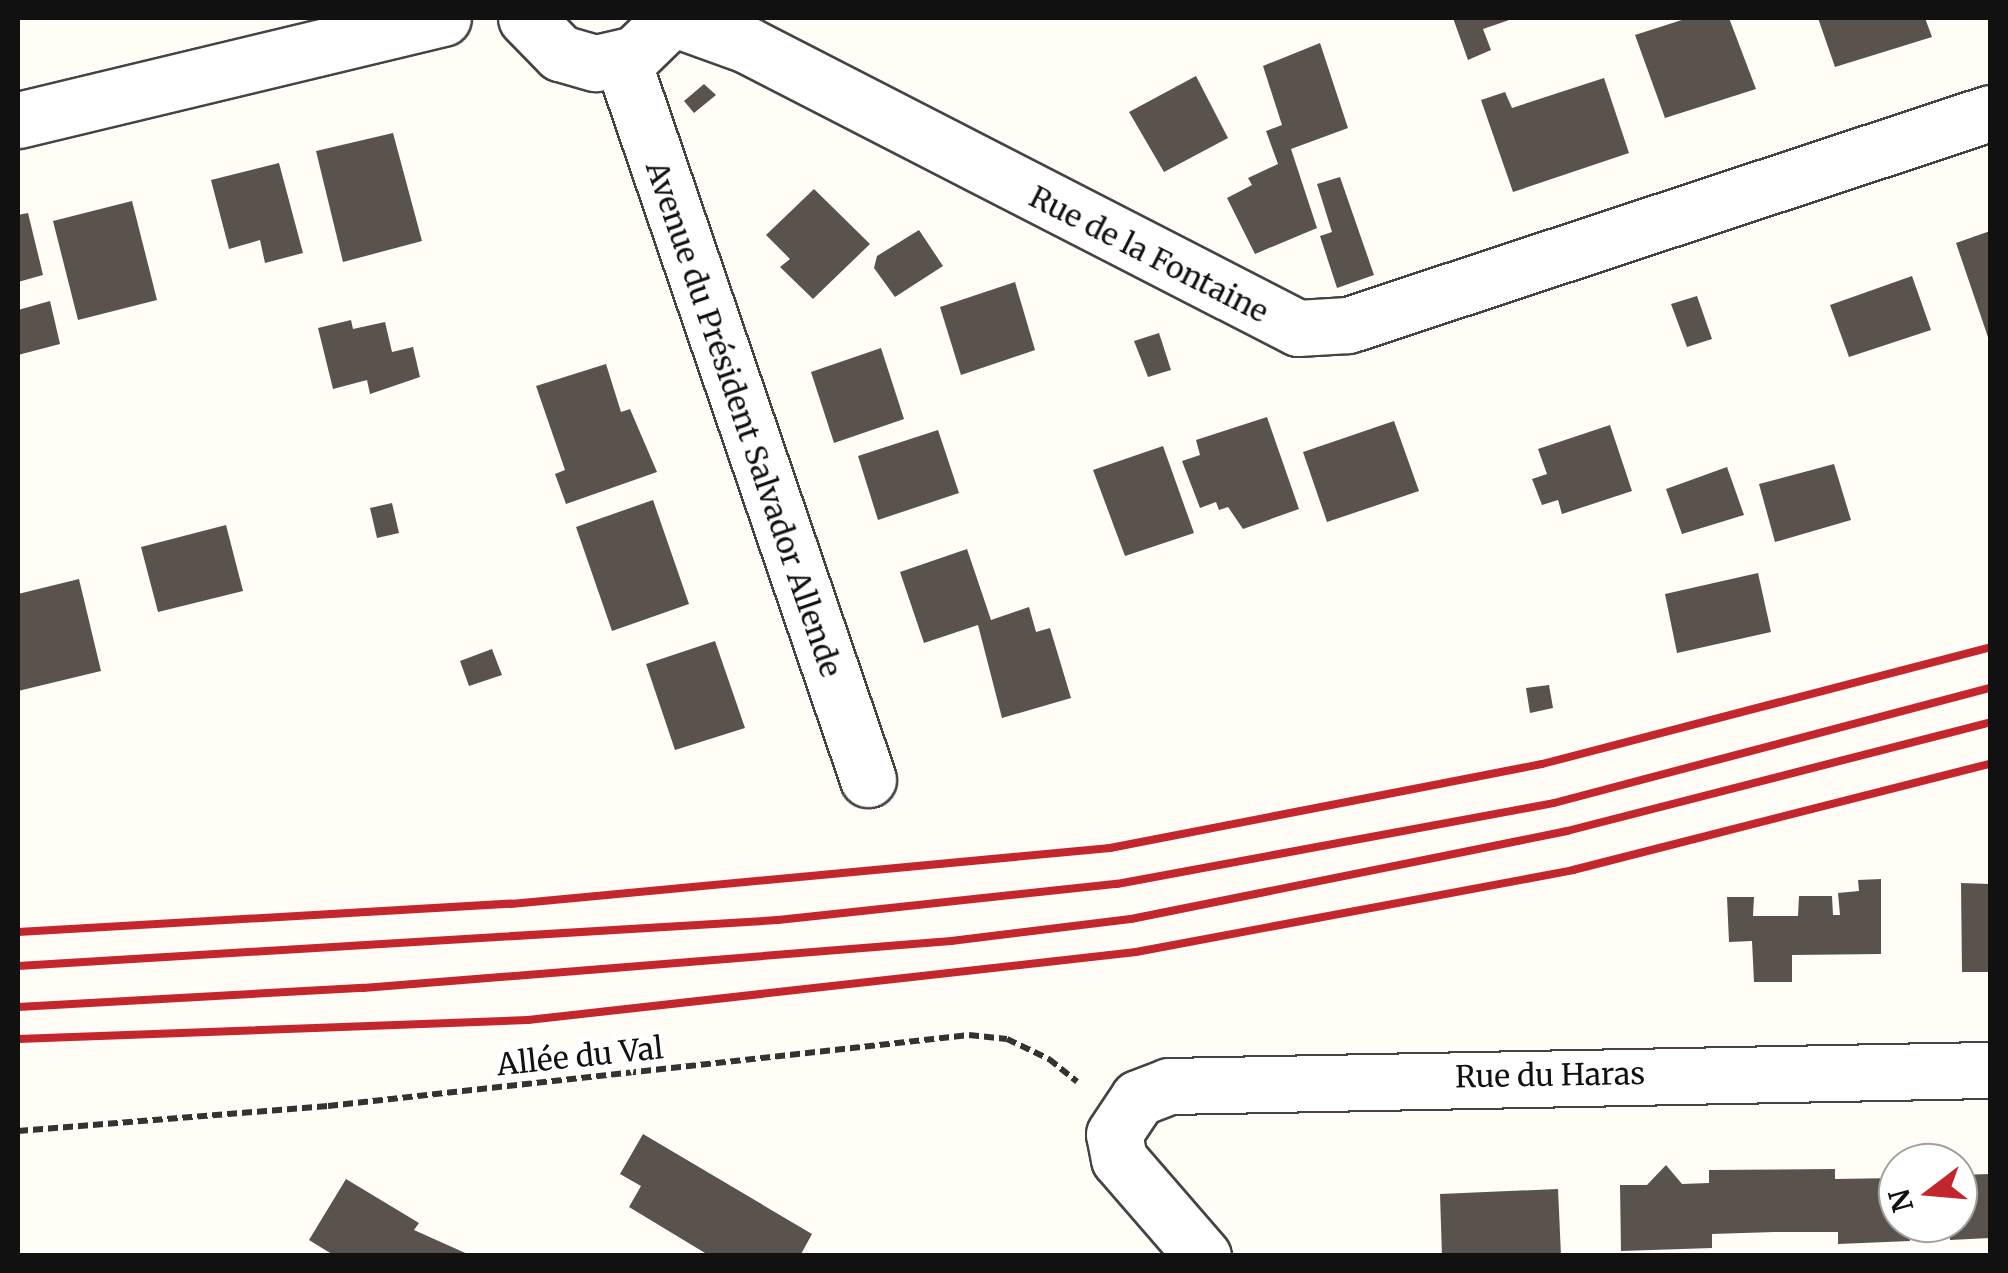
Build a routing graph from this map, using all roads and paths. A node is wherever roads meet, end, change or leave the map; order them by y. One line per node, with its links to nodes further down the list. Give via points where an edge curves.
1 (443, 18): 6 (street)
2 (526, 18): 4 (street, via 560,53 596,63)
3 (672, 18): 4 (street, via 652,44); 5 (street, Rue de la Fontaine, via 747,45 1298,328 1348,325)
4 (622, 60): 7 (street, Avenue du Président Salvador Allende)
5 (1990, 113)
6 (18, 120)
7 (868, 778)
8 (1990, 1070): 9 (street, Rue du Haras, via 1202,1084 1169,1086 1138,1098)
9 (1121, 1118): 10 (path, Allée du Val, via 1050,1059 1007,1039 968,1035 328,1106); 11 (street, via 1114,1134 1119,1159)
10 (18, 1131)
11 (1203, 1256)

